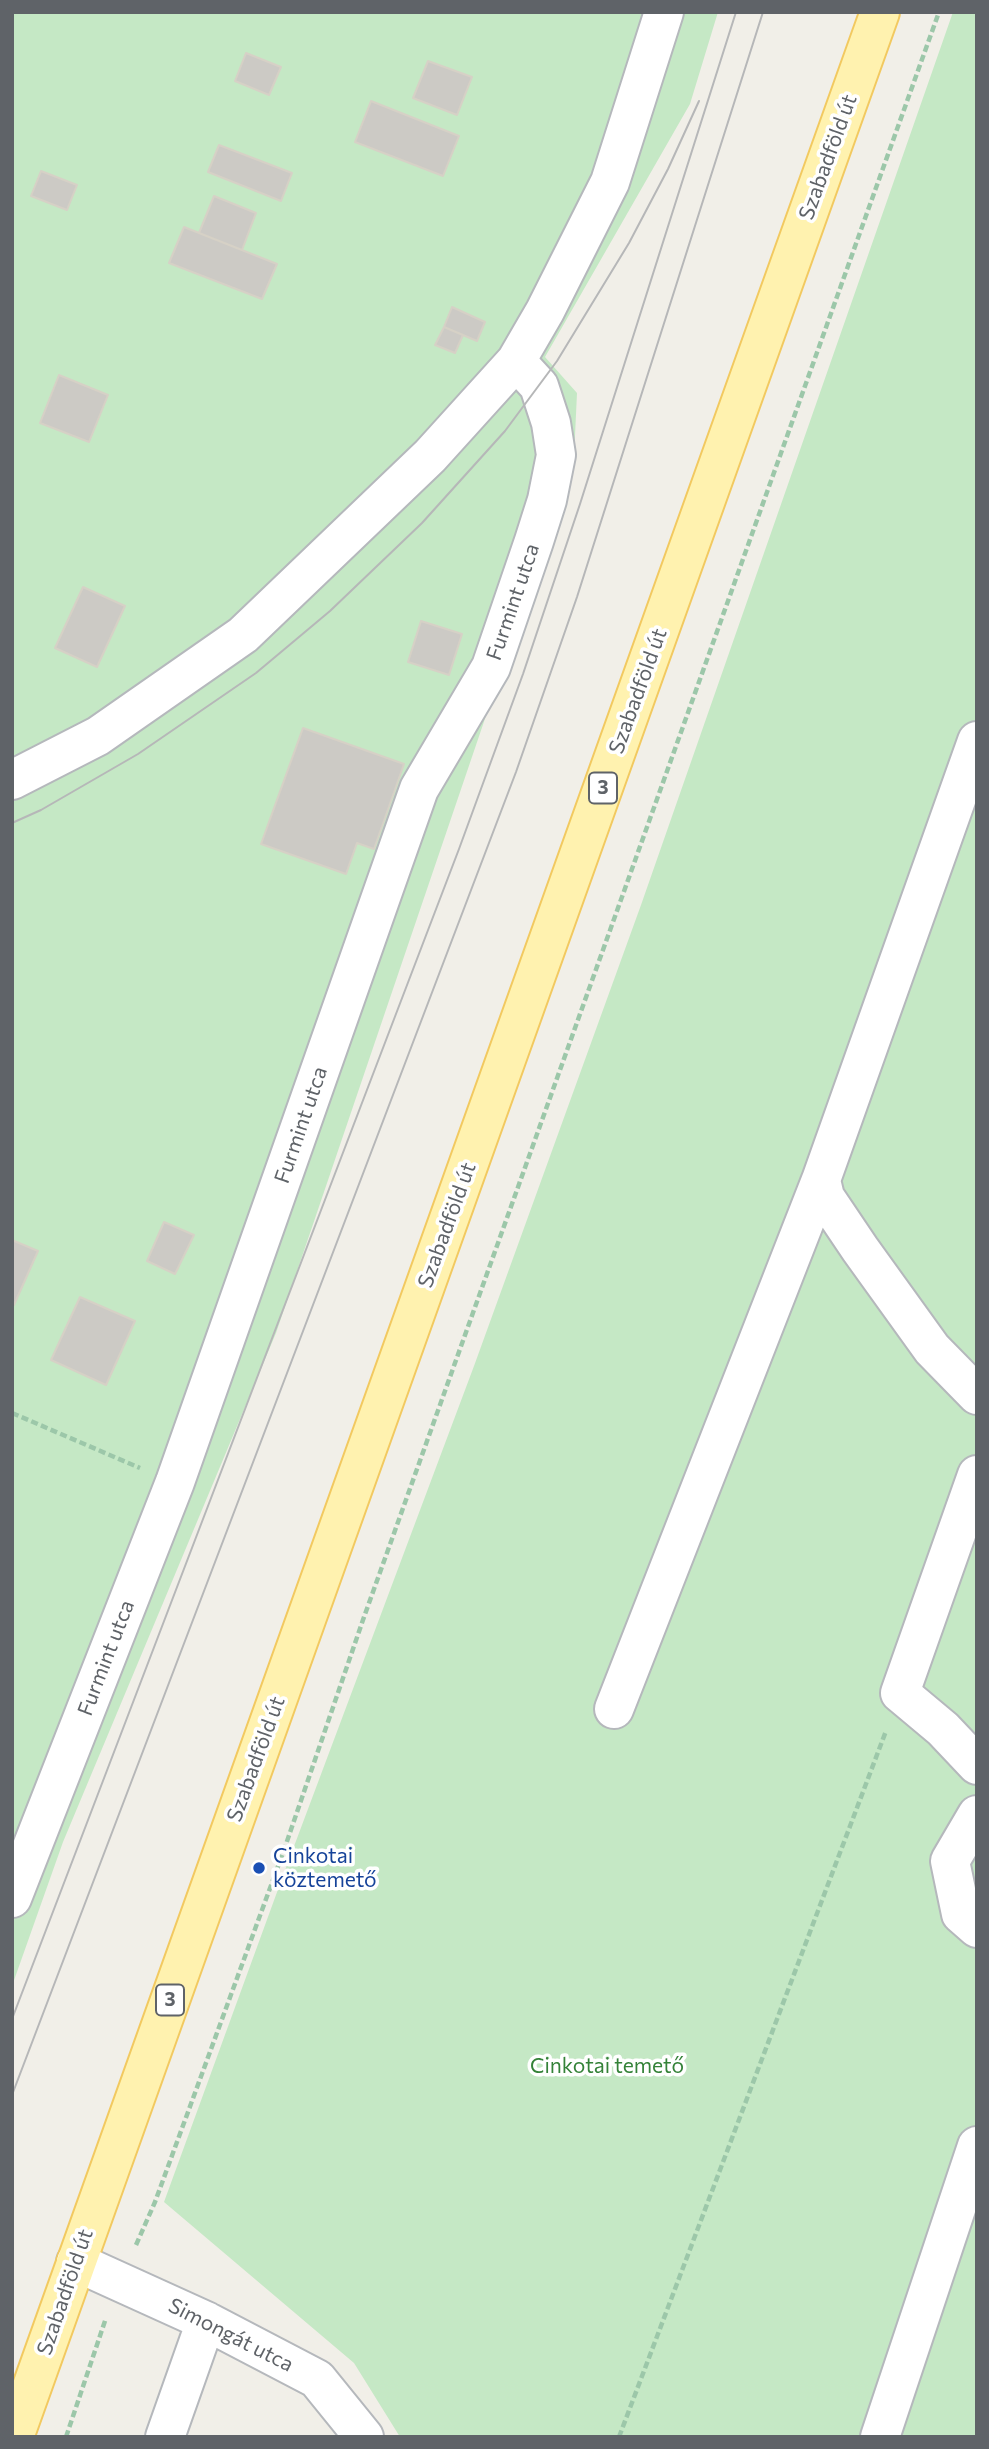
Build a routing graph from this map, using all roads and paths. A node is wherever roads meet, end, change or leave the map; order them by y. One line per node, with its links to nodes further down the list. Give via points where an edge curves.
1 (664, 12): 4 (street, via 610,182)
2 (880, 12): 19 (main road, Szabadföld út / 3)
3 (939, 12): 20 (path, via 279,1863 155,2202)
4 (516, 361): 6 (street, via 430,456 243,635 98,736); 11 (street, Furmint utca, via 538,386 551,422 555,454 547,500 491,667 419,789)
5 (977, 741): 7 (street)
6 (12, 780)
7 (821, 1180): 8 (street, via 825,1197 932,1349); 13 (street)
8 (977, 1395)
9 (12, 1413): 11 (path)
10 (977, 1475): 12 (street)
11 (175, 1482): 16 (street, Furmint utca)
12 (901, 1693): 14 (street); 26 (path)
13 (614, 1709)
14 (977, 1765)
15 (977, 1815): 17 (street, via 950,1861 961,1914)
16 (12, 1898)
17 (977, 1928)
18 (977, 2146): 27 (street)
19 (76, 2262): 20 (street, Simongát utca); 22 (main road, Szabadföld út / 3)
20 (120, 2280): 21 (street, Simongát utca); 23 (path)
21 (206, 2321): 24 (street); 25 (street, Simongát utca, via 317,2379)
22 (14, 2437)
23 (66, 2437)
24 (165, 2437)
25 (364, 2437)
26 (619, 2437)
27 (880, 2437)

